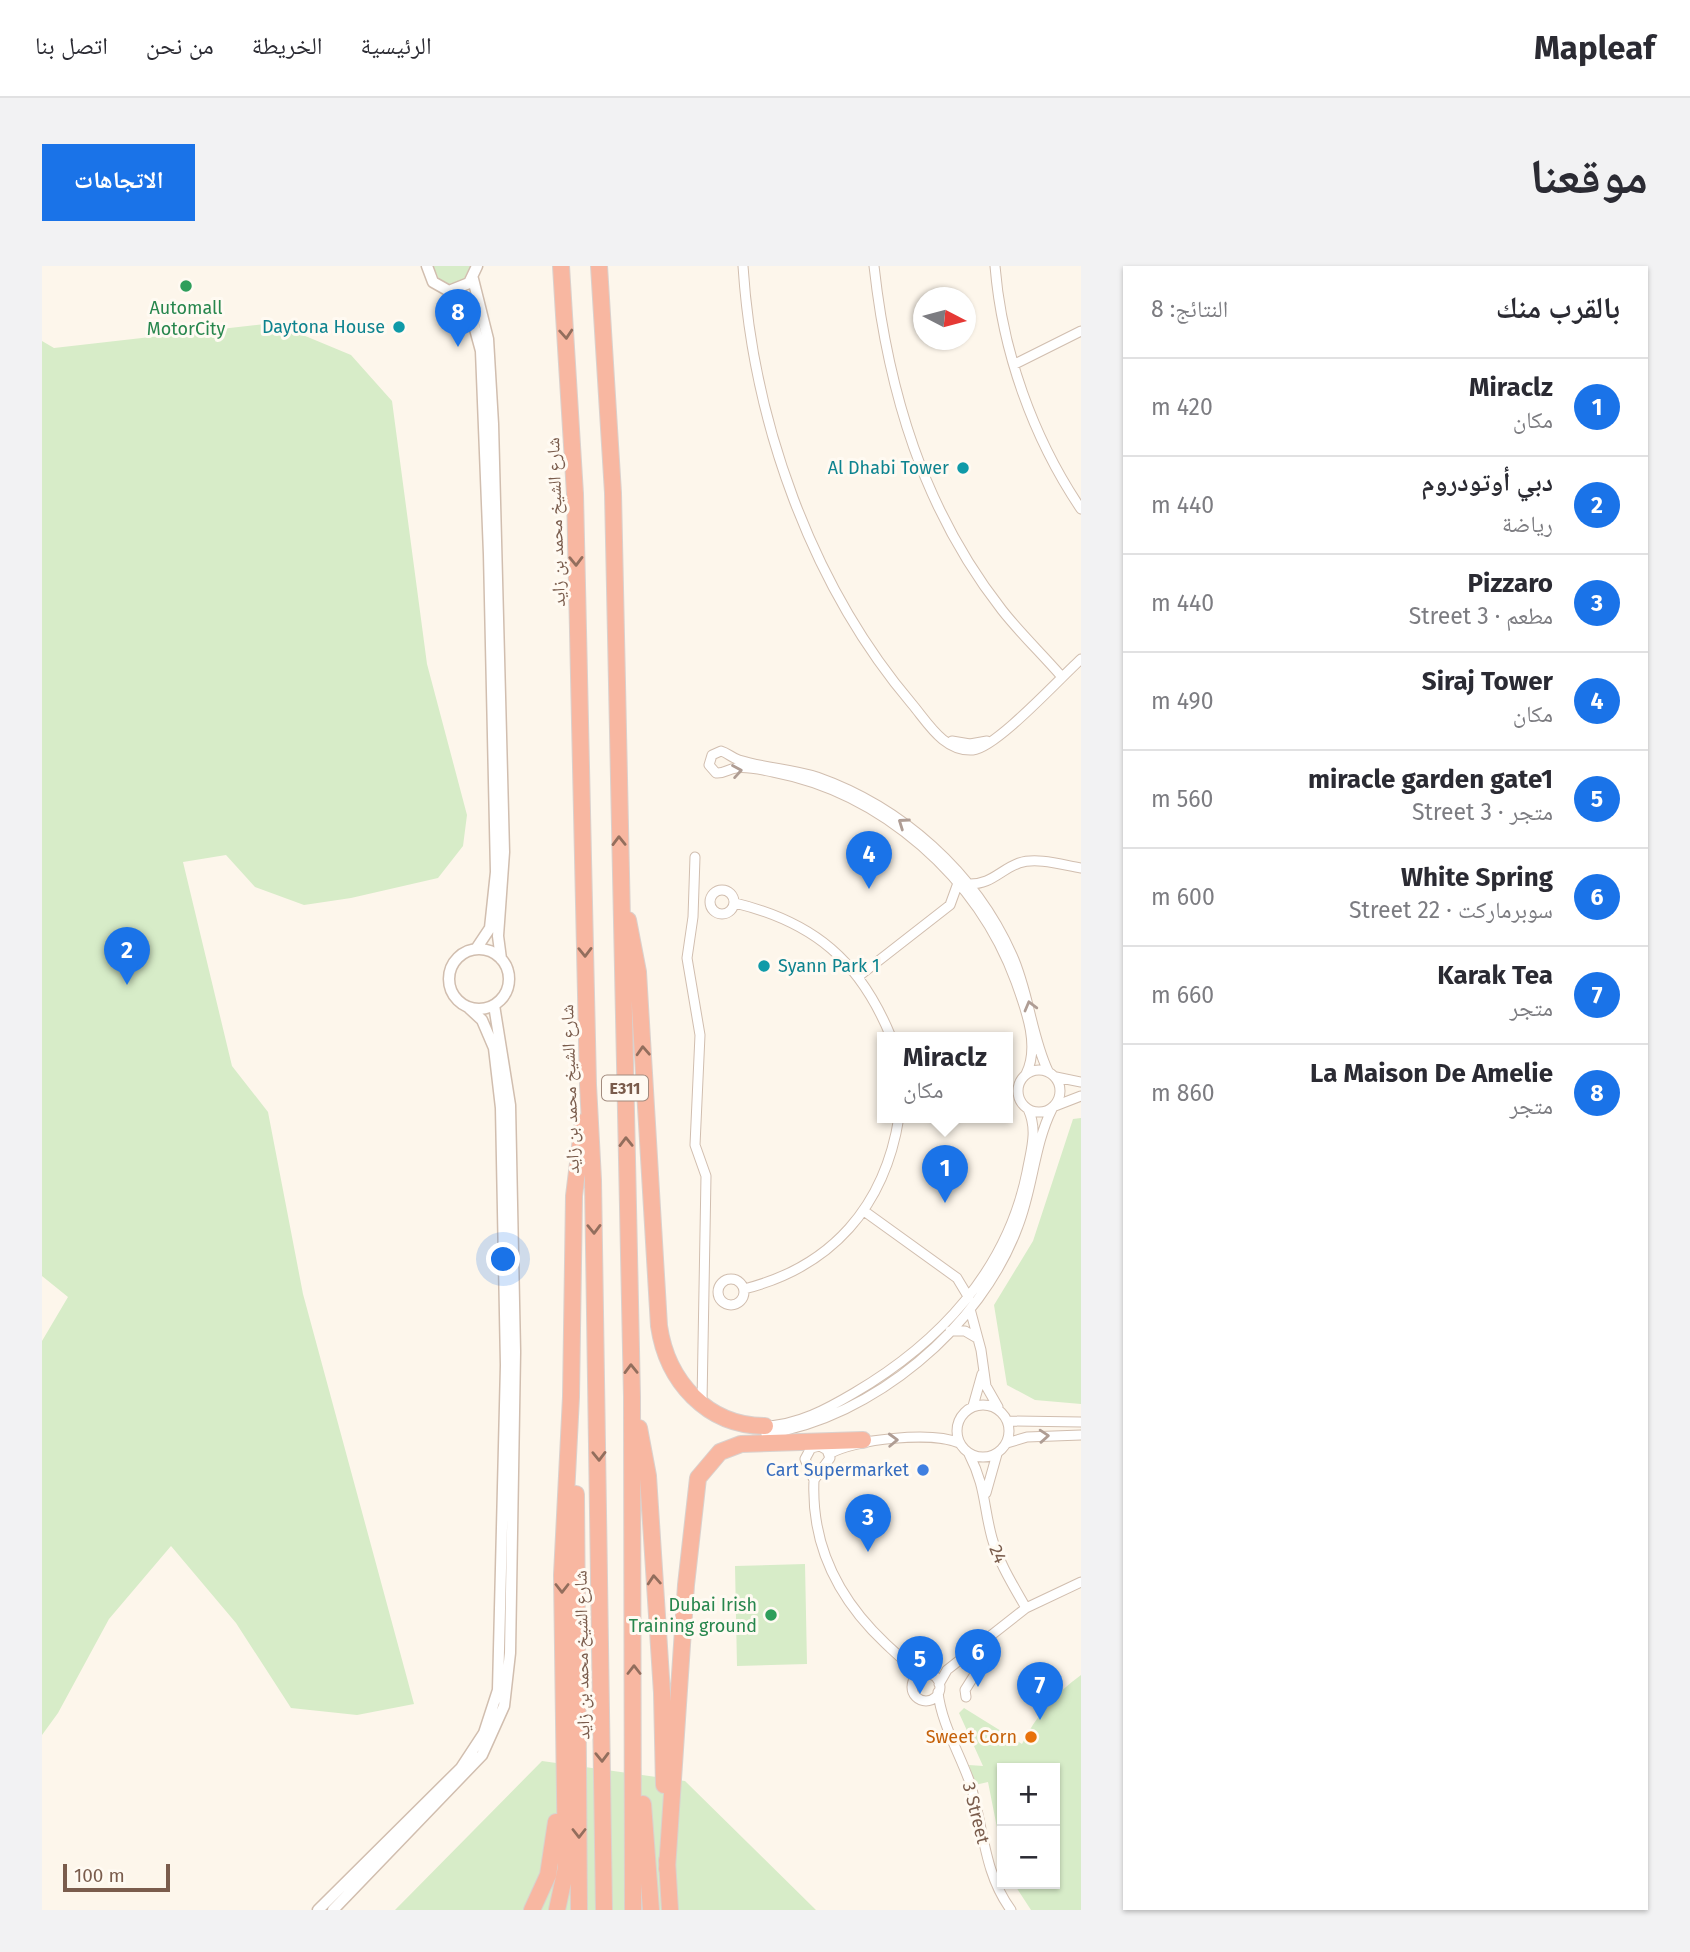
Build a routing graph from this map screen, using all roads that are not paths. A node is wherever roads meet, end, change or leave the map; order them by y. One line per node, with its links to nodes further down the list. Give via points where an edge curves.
1 (427, 266): 9 (street, via 433,282)
2 (477, 266): 8 (street)
3 (561, 266): 32 (highway, شارع الشيخ محمد بن زايد / E311, one-way to 32, via 575,494)
4 (599, 266): 19 (highway, E311, one-way to 4, via 613,493)
5 (743, 266): 14 (street, via 764,401 798,508 864,639 936,732 952,741 988,741 1004,732)
6 (874, 266): 14 (street, via 898,405 934,500 1001,609)
7 (995, 266): 11 (street)
8 (473, 279): 9 (street); 24 (street, via 488,339 493,424 504,852 498,936)
9 (449, 291): 23 (street, via 469,312 478,333 485,439 496,863 492,922)
10 (1081, 331): 11 (street)
11 (1014, 360): 12 (street, via 1045,445)
12 (1081, 509)
13 (1081, 659): 14 (street)
14 (1062, 677)
15 (695, 857): 48 (street, via 694,917 687,950 700,1035 695,1145 706,1176)
16 (1081, 868): 17 (street, via 1030,861)
17 (992, 880): 18 (street); 21 (street)
18 (963, 883): 18 (street, one-way to 18, via 917,833 856,794 787,768 740,761 721,751 712,755 709,765 716,774 739,768 775,772 861,804 918,843); 21 (street); 22 (street)
19 (620, 886): 47 (highway, E311, one-way to 19); 48 (highway, one-way to 19, via 674,1375 661,1339 638,972)
20 (735, 903): 25 (street, via 791,921 839,954)
21 (979, 904): 22 (street); 29 (street, via 1020,992 1032,1046); 30 (street, one-way to 21, via 1023,981)
22 (950, 905): 25 (street)
23 (476, 949): 24 (street); 27 (street, via 455,961 449,976 453,994)
24 (501, 959): 26 (street, via 509,983)
25 (859, 976): 28 (street)
26 (494, 1005): 27 (street); 79 (street, via 509,1094 515,1313 507,1691 497,1727 475,1764)
27 (469, 1008): 78 (street, via 482,1020 494,1048 501,1108 506,1364 498,1690 484,1733 461,1768)
28 (889, 1032)
29 (1026, 1074): 30 (street, via 1037,1069); 35 (street, via 1018,1091)
30 (1052, 1074): 31 (street); 34 (street, via 1061,1092)
31 (1081, 1082)
32 (588, 1085): 46 (highway, via 575,1183); 83 (highway, شارع الشيخ محمد بن زايد / E311, one-way to 83, via 598,1380)
33 (1081, 1096): 34 (street)
34 (1053, 1108): 35 (street); 42 (street, via 1042,1133 1019,1225 997,1270)
35 (1028, 1109): 38 (street, via 1034,1138 1024,1185)
36 (898, 1123): 37 (street, via 882,1180)
37 (864, 1211): 39 (street); 40 (street, via 807,1264)
38 (983, 1277): 39 (street); 41 (street)
39 (957, 1278): 41 (street)
40 (744, 1289)
41 (969, 1298): 53 (street, via 920,1349 873,1382 821,1412)
42 (970, 1309): 43 (street); 44 (street)
43 (950, 1331): 44 (street, via 965,1331); 53 (street, via 883,1387 814,1422)
44 (979, 1339): 45 (street)
45 (983, 1373): 49 (street); 50 (street)
46 (571, 1397): 70 (highway, one-way to 70, via 562,1559); 82 (highway, one-way to 82)
47 (632, 1397): 75 (highway, E311, one-way to 47); 77 (highway, one-way to 47, via 648,1476)
48 (702, 1404): 53 (highway, via 731,1421)
49 (973, 1406): 50 (street); 56 (street, via 957,1426)
50 (1000, 1410): 51 (street)
51 (1008, 1421): 52 (street); 57 (street)
52 (1081, 1422)
53 (765, 1430): 64 (highway, via 723,1440 691,1469 685,1496)
54 (1081, 1435): 57 (street, one-way to 54, via 1027,1437)
55 (863, 1440): 56 (street, one-way to 56, via 941,1438); 59 (street); 64 (highway, via 752,1443 720,1452 703,1468 694,1490)
56 (960, 1443): 58 (street)
57 (1007, 1443): 60 (street)
58 (968, 1453): 60 (street, via 988,1458); 62 (street, 24)
59 (829, 1454): 61 (street, via 829,1462); 61 (street, via 820,1446 808,1451 806,1463)
60 (998, 1454): 62 (street, 24)
61 (814, 1479): 67 (street, via 816,1525 838,1588 870,1629)
62 (985, 1495): 65 (street, 24, via 997,1553)
63 (1081, 1582): 65 (street)
64 (686, 1585): 77 (highway)
65 (1026, 1608): 66 (street)
66 (972, 1651): 68 (street); 73 (street, via 986,1661 965,1690)
67 (907, 1663): 69 (street); 71 (street)
68 (947, 1670): 69 (street); 72 (street)
69 (927, 1673): 71 (street); 72 (street)
70 (563, 1676): 80 (highway, via 554,1846 548,1875); 81 (highway, via 566,1859)
71 (914, 1679): 74 (street, via 915,1695)
72 (939, 1688): 74 (street); 76 (street, 3 Street)
73 (967, 1697)
74 (926, 1700): 76 (street)
75 (634, 1714): 84 (highway, E311); 85 (highway)
76 (943, 1714): 87 (street, 3 Street, via 972,1792 991,1876)
77 (667, 1868): 86 (highway)
78 (318, 1910)
79 (334, 1910)
80 (532, 1910)
81 (557, 1910)
82 (579, 1910)
83 (604, 1910)
84 (633, 1910)
85 (651, 1910)
86 (670, 1910)
87 (1011, 1910)

